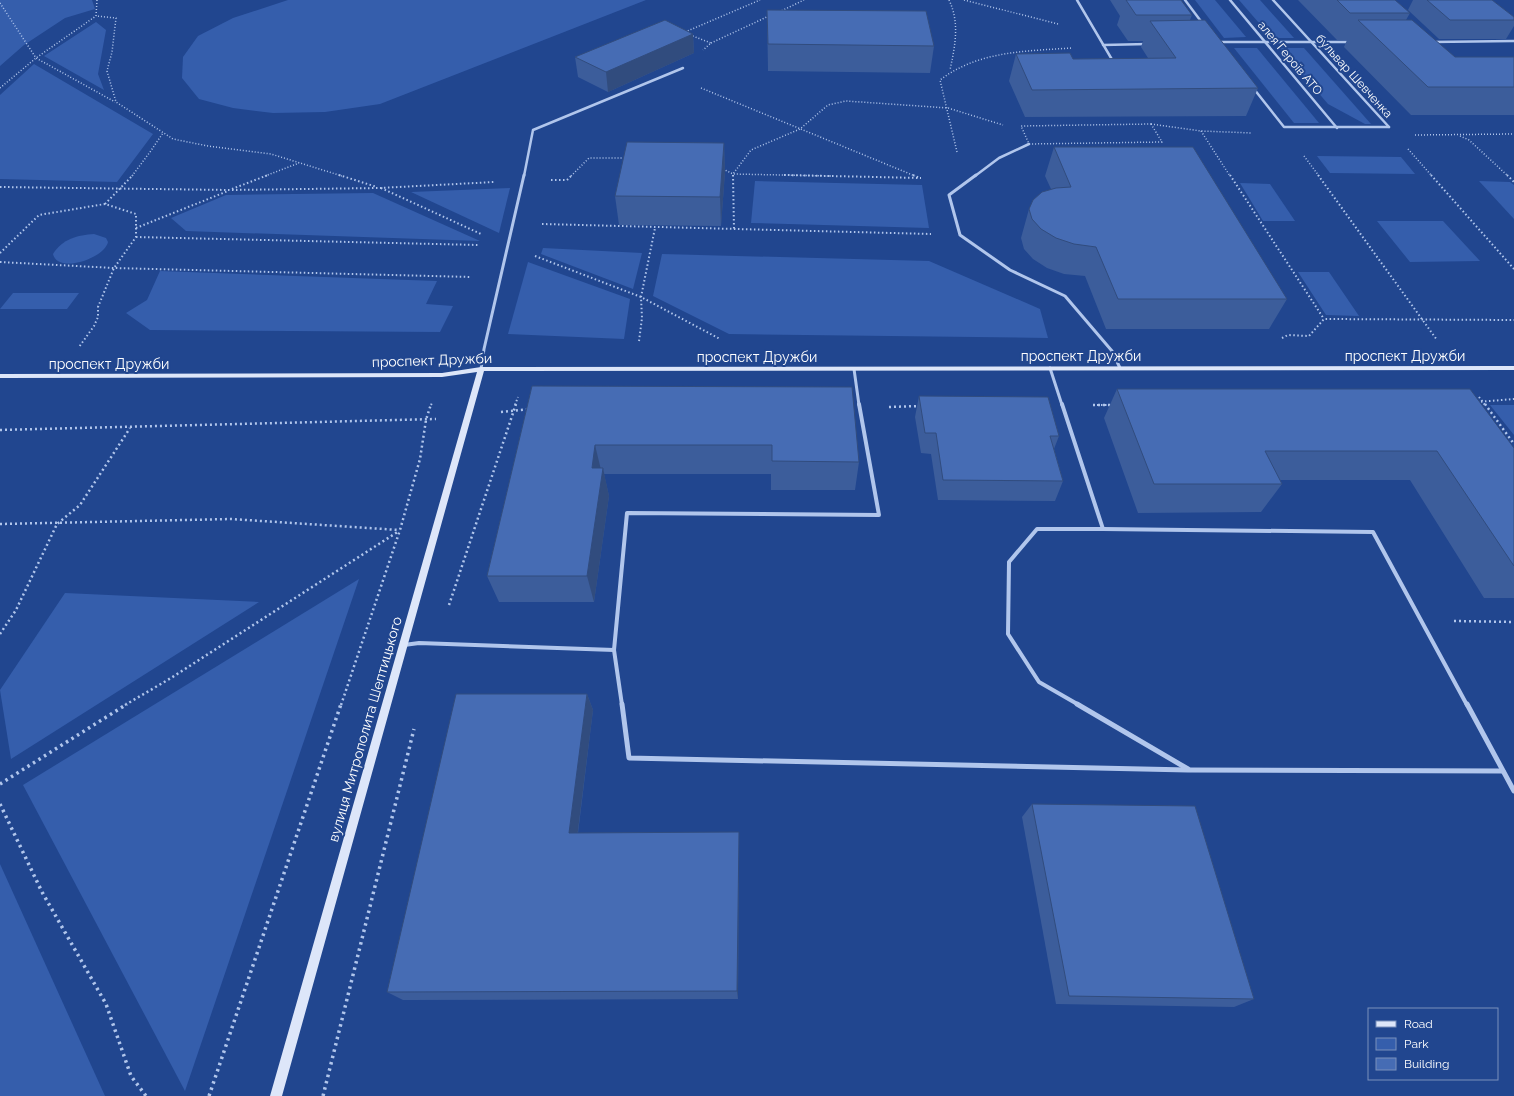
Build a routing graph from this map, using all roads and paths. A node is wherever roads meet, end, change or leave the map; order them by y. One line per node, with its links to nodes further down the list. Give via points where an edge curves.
1 (97, 0): 11 (path)
2 (760, 0): 19 (path, via 683,32)
3 (804, 0): 19 (path)
4 (949, 0): 27 (path, via 954,7 957,34)
5 (964, 0): 22 (path, via 1066,26)
6 (1077, 0): 22 (street)
7 (1185, 0): 12 (street)
8 (1230, 0): 16 (street, алея Героїв АТО)
9 (1273, 0): 20 (street, бульвар Шевченка)
10 (0, 3): 24 (path)
11 (96, 16): 24 (path); 31 (path, via 116,18 107,71)
12 (1204, 24)
13 (1514, 41): 18 (street)
14 (1211, 42): 15 (street)
15 (1217, 42): 16 (street); 23 (street)
16 (1265, 42): 20 (street); 36 (street, алея Героїв АТО)
17 (1356, 42): 20 (street)
18 (1425, 42)
19 (711, 43): 25 (path)
20 (1312, 43): 34 (street, бульвар Шевченка)
21 (1150, 44): 22 (street)
22 (1103, 45): 26 (street); 27 (path, via 997,54)
23 (1222, 48)
24 (36, 58): 30 (path); 31 (path)
25 (683, 68): 28 (street)
26 (1116, 68)
27 (950, 70): 32 (path, via 940,80)
28 (668, 75): 37 (path); 48 (street, via 533,130)
29 (1250, 85): 35 (street)
30 (0, 88)
31 (116, 102): 41 (path)
32 (948, 108): 33 (path); 37 (path, via 846,101 828,105); 50 (path)
33 (1007, 126)
34 (1389, 127): 36 (street, бульвар Шевченка); 66 (path)
35 (1284, 128): 36 (street, бульвар Шевченка); 75 (path)
36 (1337, 128)
37 (800, 129): 47 (path, via 751,150); 47 (path, via 921,178)
38 (1018, 130): 40 (path)
39 (1201, 131): 69 (path)
40 (1024, 132): 43 (path); 43 (path, via 1021,126 1151,124 1162,142)
41 (163, 133): 45 (path, via 174,139 271,154); 52 (path, via 151,153)
42 (1457, 135): 49 (path, via 1469,140)
43 (1029, 144): 50 (street, via 999,158)
44 (629, 158): 48 (path, via 589,158 567,180)
45 (299, 163): 53 (path); 54 (path)
46 (720, 167): 47 (path)
47 (733, 174): 59 (path)
48 (523, 180): 53 (path); 56 (street)
49 (1514, 182)
50 (964, 184): 60 (street, via 949,195)
51 (0, 187): 52 (path)
52 (122, 187): 54 (path); 55 (path)
53 (380, 188): 54 (path); 62 (path)
54 (230, 190): 57 (path)
55 (105, 204): 57 (path, via 136,214); 63 (path, via 39,215)
56 (514, 223): 58 (path); 62 (street)
57 (136, 228): 61 (path)
58 (655, 228): 59 (path); 68 (path)
59 (734, 229): 60 (path)
60 (960, 235): 74 (street, via 1010,270 1065,296 1112,351)
61 (136, 237): 62 (path); 65 (path)
62 (508, 246): 67 (street); 68 (path)
63 (0, 253)
64 (0, 262): 65 (path)
65 (114, 268): 67 (path); 72 (path, via 98,307 98,317)
66 (1514, 269)
67 (501, 278): 79 (street)
68 (641, 297): 70 (path); 71 (path, via 642,318)
69 (1324, 319)
70 (726, 342)
71 (638, 343)
72 (79, 348)
73 (1050, 368): 74 (street, проспект Дружби); 78 (street, проспект Дружби); 85 (street)
74 (1120, 368): 75 (street, проспект Дружби)
75 (1457, 368): 76 (street, проспект Дружби); 84 (path)
76 (1514, 368)
77 (525, 369): 78 (street, проспект Дружби); 79 (street, проспект Дружби); 89 (path)
78 (854, 369): 88 (street)
79 (481, 370): 80 (street, проспект Дружби); 91 (street, вулиця Митрополита Шептицького)
80 (442, 375): 81 (street, проспект Дружби); 92 (path)
81 (0, 376)
82 (1514, 399): 84 (path)
83 (1474, 402): 84 (path)
84 (1482, 402): 95 (path)
85 (1062, 405): 86 (path); 99 (street)
86 (1118, 405)
87 (922, 406): 88 (path)
88 (859, 407): 106 (street, via 879,515 626,513)
89 (515, 410): 90 (path); 91 (path); 105 (path)
90 (531, 410)
91 (469, 417): 92 (path); 104 (street, вулиця Митрополита Шептицького)
92 (426, 420): 93 (path); 100 (path, via 420,459)
93 (130, 428): 94 (path); 98 (path, via 80,505)
94 (0, 430)
95 (1512, 439): 96 (path)
96 (1514, 444)
97 (0, 524): 98 (path)
98 (57, 524): 100 (path, via 231,519); 103 (path, via 16,610)
99 (1103, 529): 101 (street, via 1374,532); 108 (street, via 1037,529 1009,562 1008,634 1039,682)
100 (400, 530): 110 (path, via 171,678); 114 (path)
101 (1421, 620): 102 (path); 109 (street)
102 (1514, 622)
103 (0, 634)
104 (403, 645): 105 (street); 115 (street, вулиця Митрополита Шептицького)
105 (436, 645): 106 (street)
106 (614, 650): 108 (street, via 629,758)
107 (416, 722): 116 (path)
108 (1188, 770): 109 (street)
109 (1503, 771): 111 (street)
110 (0, 784)
111 (1514, 791)
112 (0, 804): 113 (path, via 42,892 106,1004 132,1076)
113 (146, 1096)
114 (209, 1096)
115 (276, 1096)
116 (323, 1096)

